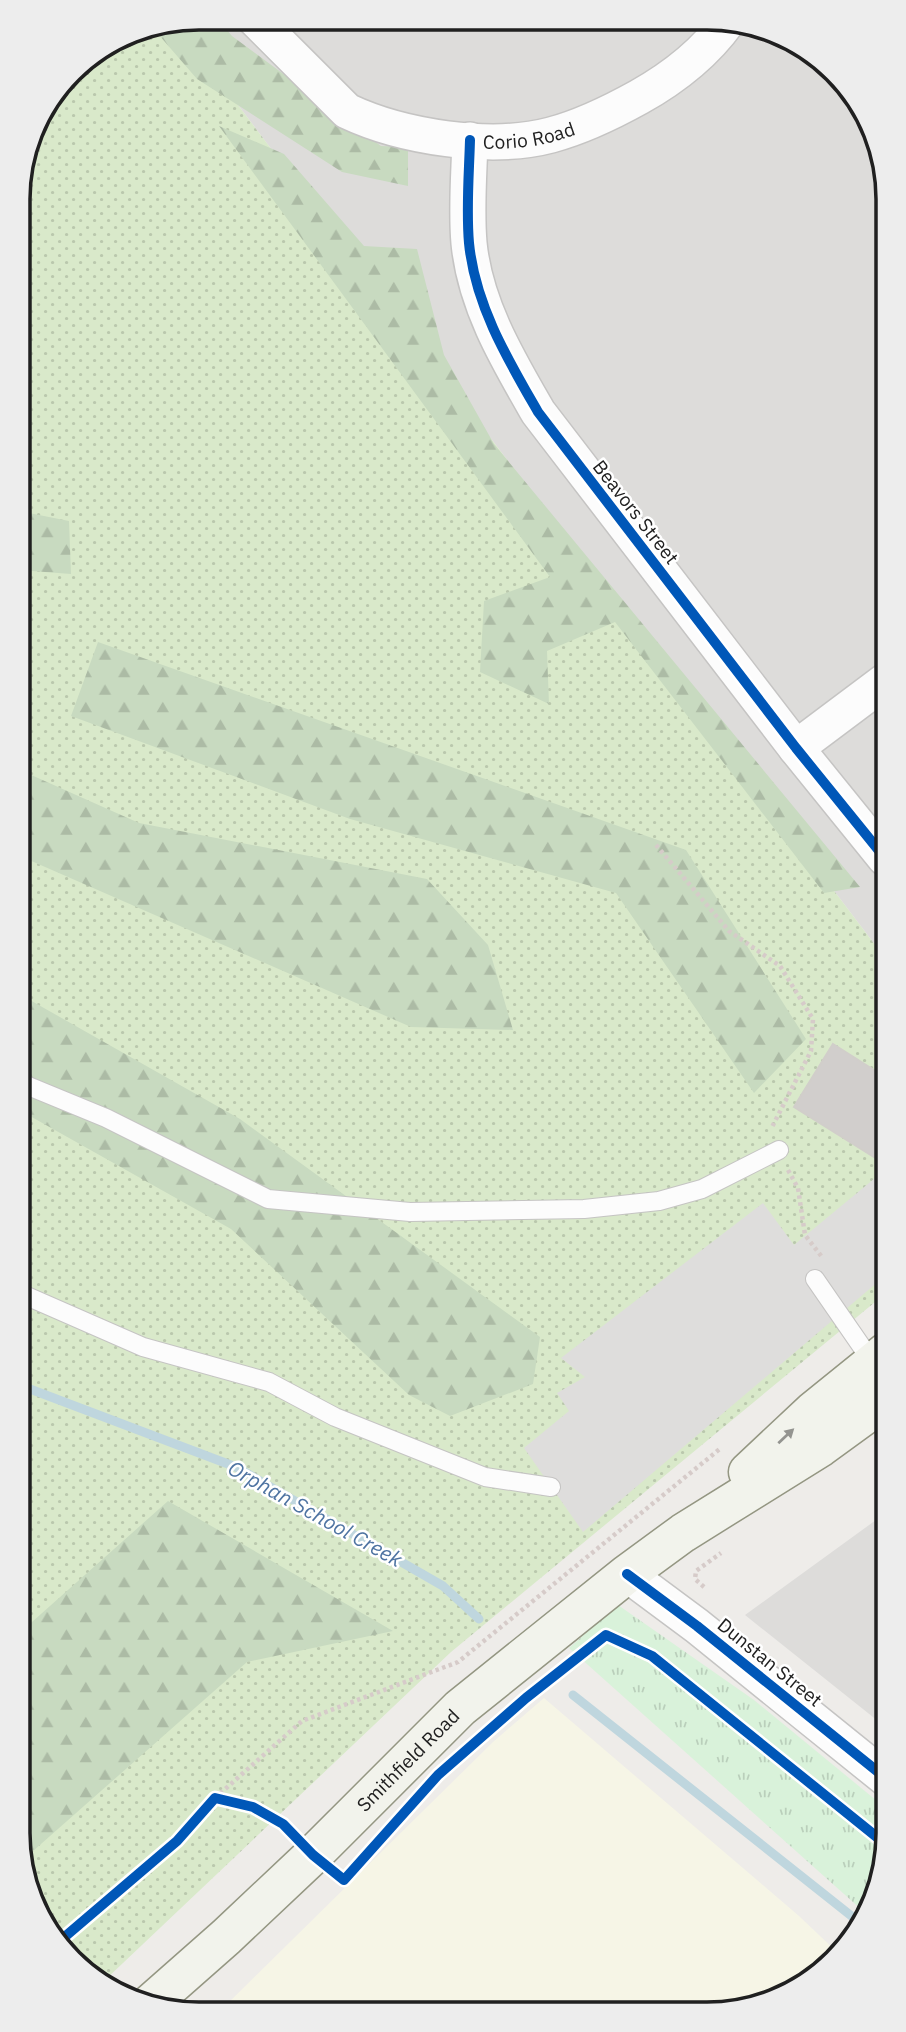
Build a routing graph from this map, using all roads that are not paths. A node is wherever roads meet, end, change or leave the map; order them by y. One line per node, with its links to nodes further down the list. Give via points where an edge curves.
1 (266, 30): 3 (street, Corio Road, via 347,111 415,134)
2 (719, 31): 3 (street, Corio Road, via 667,81 615,110 551,135)
3 (470, 140): 5 (street, Beavors Street, via 469,244 476,281 508,361 538,412)
4 (876, 688): 5 (street)
5 (796, 748): 6 (street, Beavors Street)
6 (876, 847)
7 (30, 1087): 8 (lane, via 106,1118 268,1199 410,1212 584,1209 659,1200 702,1189)
8 (779, 1150)
9 (815, 1279): 11 (lane)
10 (30, 1298): 14 (lane, via 143,1347 269,1382 335,1417 485,1477)
11 (876, 1352)
12 (876, 1360): 15 (main road, Smithfield Road, one-way to 12, via 813,1411)
13 (876, 1407): 15 (main road, Smithfield Road)
14 (551, 1487)
15 (683, 1533): 16 (main road, Smithfield Road)
16 (627, 1574): 17 (street, Dunstan Street); 18 (main road, Smithfield Road, via 460,1708 313,1855)
17 (876, 1770)
18 (158, 1997)

